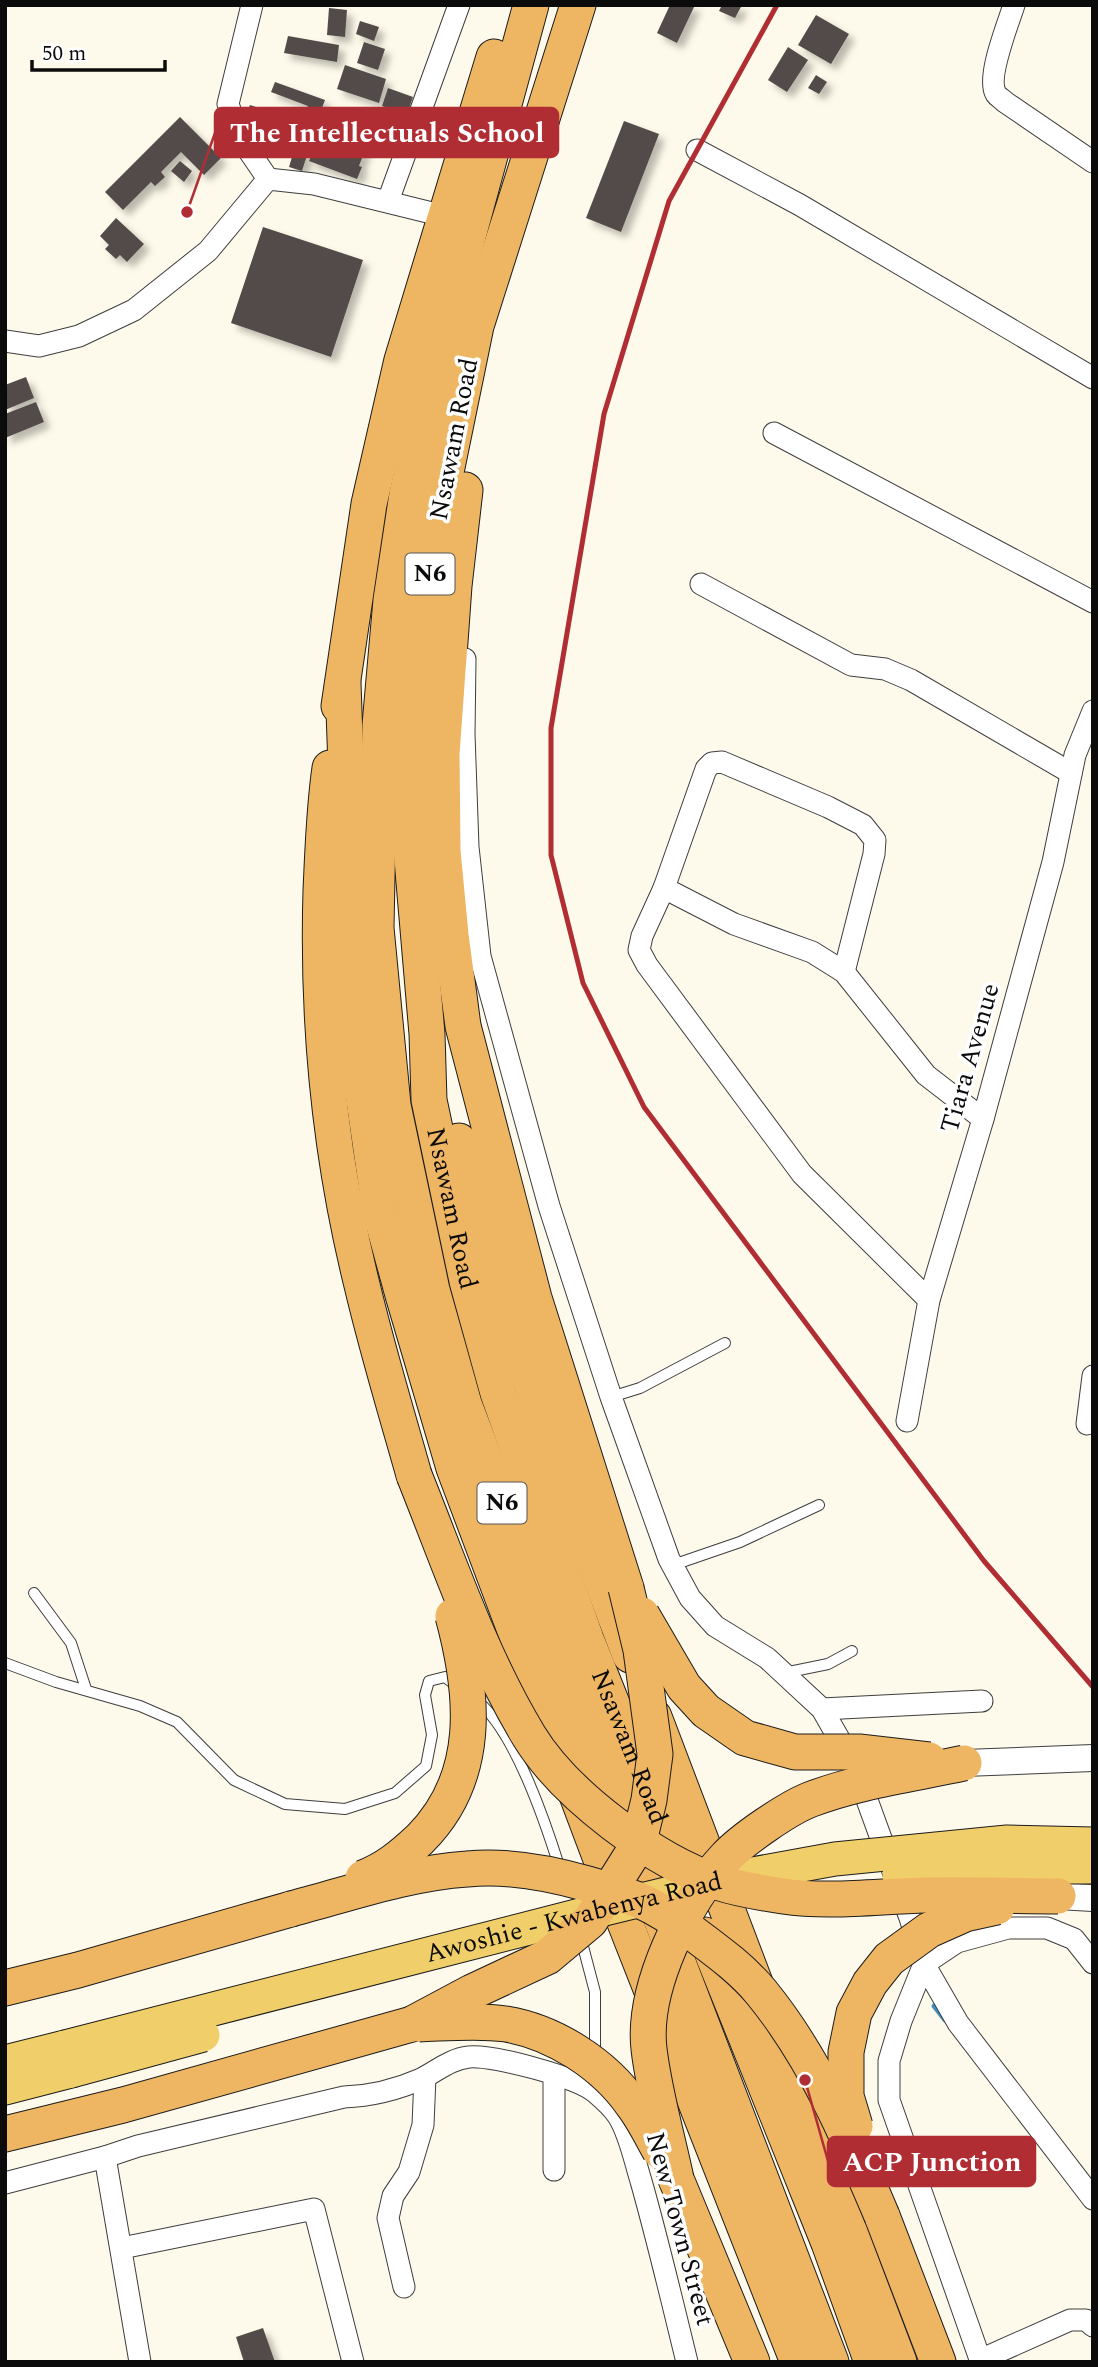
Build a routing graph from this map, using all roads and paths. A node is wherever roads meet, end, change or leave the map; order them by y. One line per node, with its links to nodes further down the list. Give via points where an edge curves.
1 (252, 5): 10 (street, via 228,104 240,138)
2 (459, 5): 11 (street)
3 (511, 5): 12 (highway)
4 (531, 5): 78 (highway, Nsawam Road / N6, via 443,328 407,494 391,600 380,725 376,928 393,1105 432,1290 464,1404)
5 (578, 5): 7 (highway, Nsawam Road / N6)
6 (1014, 5): 9 (street, via 995,70 996,94)
7 (540, 127): 17 (highway, via 492,337); 24 (highway, Nsawam Road / N6, via 476,326 439,506 410,725 409,824)
8 (697, 150): 14 (street, via 800,205)
9 (1093, 162)
10 (268, 179): 11 (street); 13 (street, via 208,251 134,310 79,336 39,346)
11 (388, 201): 12 (street)
12 (444, 216): 19 (highway, via 402,360 369,504)
13 (5, 341)
14 (1093, 378)
15 (774, 432): 18 (street)
16 (701, 584): 21 (street, via 851,665 885,669 911,680)
17 (454, 586): 29 (street, via 465,637 468,847 481,956 549,1206); 35 (highway, via 442,754 443,851 463,1026 534,1298)
18 (1093, 602)
19 (342, 682): 32 (highway, via 324,807 320,940 325,1073 362,1284); 77 (highway, via 352,1017 380,1211 454,1468 622,1915)
20 (1093, 711): 21 (street, Tiara Avenue)
21 (1071, 773): 25 (street, Tiara Avenue, via 1053,862)
22 (664, 888): 23 (street, via 734,924 811,952); 23 (street, via 712,763 722,762 828,807 863,825 875,840); 26 (street, via 642,936 639,950 647,965 802,1174)
23 (844, 972): 25 (street, via 926,1075)
24 (427, 1034): 79 (highway, Nsawam Road / N6, via 429,1100 446,1191 498,1393 586,1639 829,2243); 80 (highway, via 527,1376)
25 (983, 1119): 26 (street, Tiara Avenue)
26 (929, 1300): 30 (street, Tiara Avenue)
27 (725, 1343): 29 (lane, via 640,1388)
28 (1093, 1376): 31 (street)
29 (611, 1396): 34 (street)
30 (907, 1421)
31 (1087, 1424)
32 (414, 1475): 48 (highway, bridge, via 490,1662 530,1738 586,1801 660,1855 721,1883 783,1896 841,1900); 51 (highway, bridge, via 459,1638 469,1694 467,1752 455,1790 432,1826 404,1854 382,1871)
33 (819, 1505): 34 (lane, via 740,1542)
34 (673, 1565): 39 (street, via 690,1598 715,1626)
35 (626, 1588): 44 (highway, bridge, via 684,1687 706,1712 745,1738 795,1752 859,1752); 55 (highway, bridge, via 641,1650 654,1754 638,1845 590,1921 547,1957)
36 (34, 1593): 40 (lane, via 71,1643)
37 (852, 1651): 39 (lane, via 828,1664)
38 (5, 1663): 40 (lane)
39 (784, 1673): 42 (street)
40 (86, 1689): 47 (lane, via 177,1722 234,1780 275,1800 345,1809 396,1793 426,1766 432,1735 425,1695 429,1681 445,1677 484,1706 502,1731 541,1809)
41 (982, 1702): 42 (street)
42 (822, 1709): 53 (street, via 855,1767)
43 (1093, 1758): 44 (street)
44 (964, 1763): 65 (highway, bridge, via 808,1801 727,1856 695,1899 675,1933 651,2008 649,2048)
45 (1093, 1844): 56 (main road, Awoshie - Kwabenya Road, bridge, via 1007,1842 835,1859 736,1877 592,1912)
46 (1093, 1867): 56 (main road, Awoshie - Kwabenya Road, bridge, via 916,1873 794,1885)
47 (568, 1894)
48 (1058, 1896): 49 (street); 68 (highway, bridge, via 965,1914 929,1930 889,1959 853,2013 846,2052 846,2096)
49 (1093, 1898)
50 (571, 1906): 61 (lane, via 594,1992)
51 (291, 1909): 54 (highway); 68 (highway, bridge, via 405,1879 468,1868 568,1878 641,1901 723,1955 760,1990 816,2075)
52 (1093, 1963): 53 (street, via 1074,1939 1047,1928 1008,1928 957,1942)
53 (923, 1964): 67 (street, via 958,2023); 72 (street, via 889,2061 889,2100)
54 (5, 1988)
55 (412, 2024): 62 (highway); 65 (highway, bridge, via 505,2024 536,2031 573,2050 632,2103)
56 (68, 2059): 57 (main road); 60 (main road)
57 (5, 2063)
58 (554, 2076): 59 (street, New Town Street, via 511,2062 470,2057 442,2065); 61 (street, New Town Street); 64 (street)
59 (425, 2077): 63 (street, New Town Street, via 371,2096 344,2097); 70 (street, via 423,2125 388,2218)
60 (5, 2088)
61 (596, 2092): 75 (street, New Town Street, via 619,2117 633,2154)
62 (5, 2134)
63 (105, 2157): 66 (street, New Town Street); 69 (street)
64 (554, 2169)
65 (676, 2179): 76 (highway)
66 (5, 2183)
67 (1093, 2199)
68 (883, 2216): 81 (highway)
69 (122, 2248): 73 (street); 74 (street, via 314,2209)
70 (404, 2287)
71 (1093, 2326): 72 (street, via 1086,2320 1070,2320)
72 (980, 2361)
73 (140, 2362)
74 (353, 2362)
75 (687, 2362)
76 (751, 2362)
77 (798, 2362)
78 (831, 2362)
79 (872, 2362)
80 (899, 2362)
81 (938, 2362)

